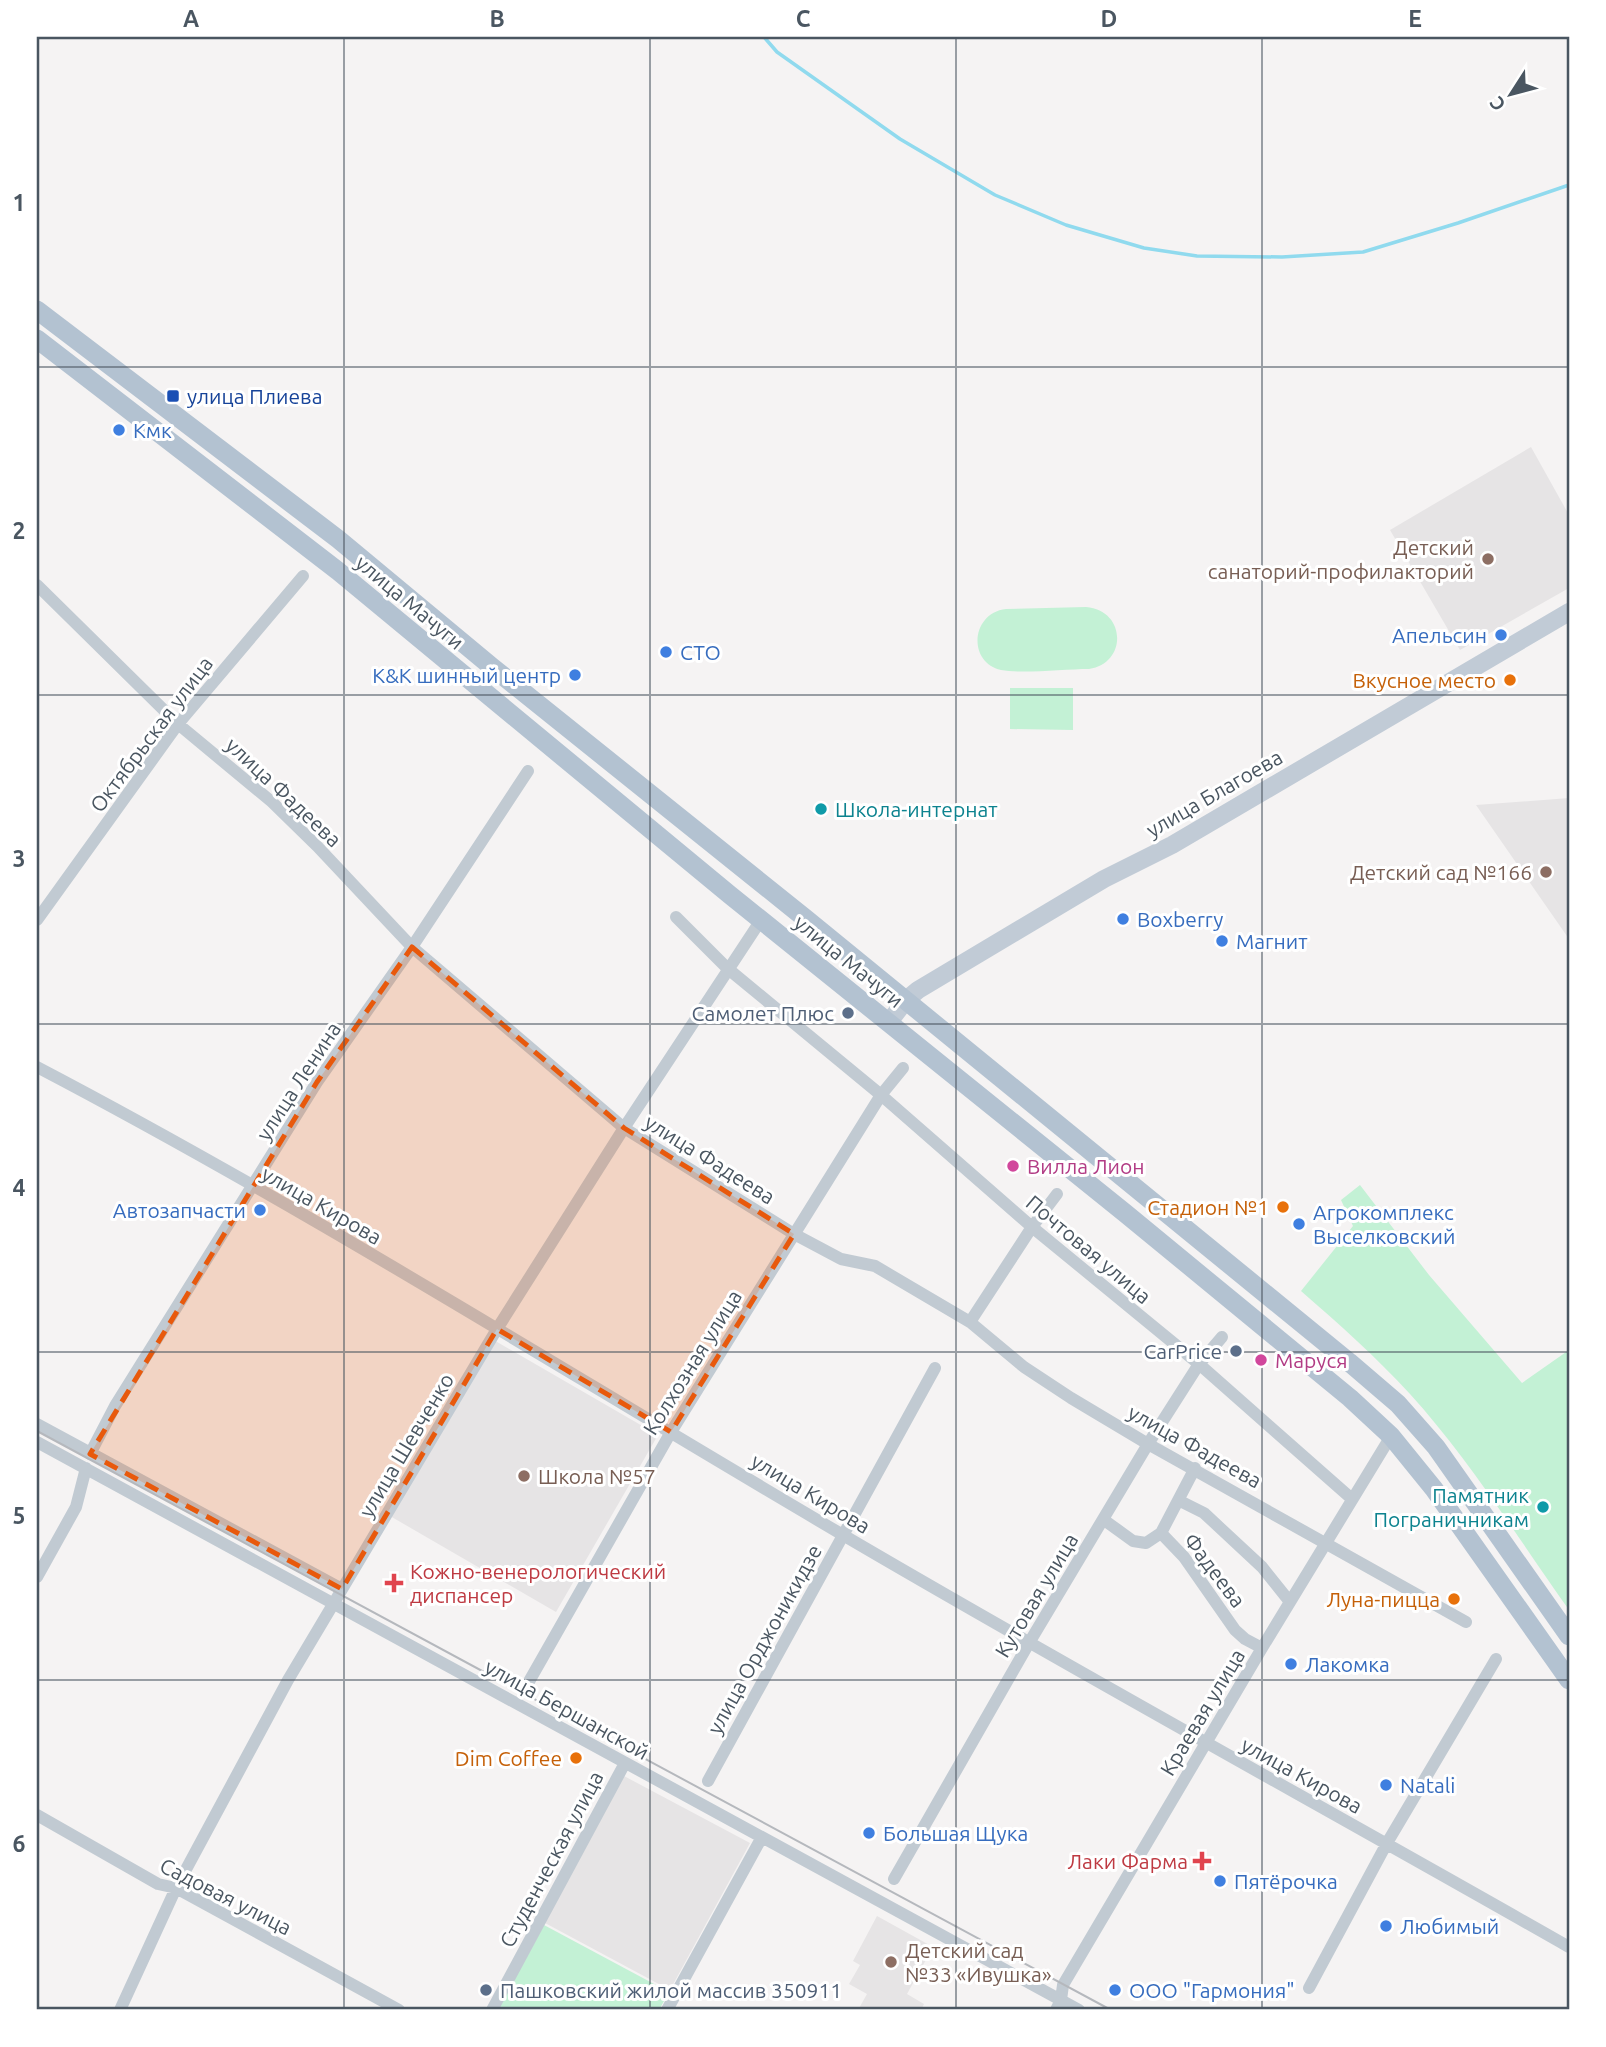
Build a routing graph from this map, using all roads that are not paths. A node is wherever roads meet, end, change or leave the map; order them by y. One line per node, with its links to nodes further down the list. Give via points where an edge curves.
1 (37, 310): 8 (main road, улица Мачуги, via 338,539)
2 (37, 339): 9 (main road, улица Мачуги, via 338,571)
3 (303, 576): 6 (street, Октябрьская улица)
4 (37, 585): 6 (street, улица Фадеева)
5 (1569, 612): 15 (street, улица Благоева, via 1172,845 1104,879)
6 (178, 724): 11 (street, Октябрьская улица); 13 (street, улица Фадеева, via 272,802)
7 (527, 771): 13 (street, улица Ленина)
8 (676, 815): 9 (main road, via 678,834); 15 (main road, улица Мачуги)
9 (661, 837): 12 (main road, улица Мачуги)
10 (676, 918): 14 (street, Почтовая улица)
11 (37, 920)
12 (761, 920): 14 (street, улица Шевченко); 16 (main road, улица Мачуги)
13 (412, 947): 20 (street, улица Фадеева); 21 (street, улица Ленина, via 317,1082)
14 (727, 968): 19 (street, Почтовая улица); 20 (street, улица Шевченко)
15 (906, 1000): 16 (street, улица Благоева); 49 (main road, улица Мачуги, via 1398,1404 1456,1472)
16 (889, 1022): 32 (main road, улица Мачуги, via 1320,1372)
17 (37, 1067): 21 (street, улица Кирова)
18 (903, 1068): 19 (street, Колхозная улица)
19 (881, 1095): 23 (street, Почтовая улица); 24 (street, Колхозная улица)
20 (624, 1128): 24 (street, улица Фадеева); 26 (street, улица Шевченко)
21 (253, 1188): 26 (street, улица Кирова); 35 (street, улица Ленина, via 115,1406)
22 (1057, 1194): 23 (street)
23 (1032, 1227): 25 (street); 28 (street, Почтовая улица)
24 (794, 1234): 25 (street, улица Фадеева, via 841,1259 875,1266); 31 (street, Колхозная улица)
25 (970, 1322): 34 (street, улица Фадеева, via 1024,1367)
26 (497, 1329): 31 (street, улица Кирова); 45 (street, улица Шевченко)
27 (1222, 1337): 28 (street, Кутовая улица)
28 (1199, 1364): 34 (street, Кутовая улица); 38 (street, Почтовая улица)
29 (935, 1368): 42 (street, улица Орджоникидзе)
30 (37, 1424): 35 (street)
31 (671, 1433): 42 (street, улица Кирова); 54 (street, Колхозная улица)
32 (1391, 1436): 38 (street, Краевая улица); 53 (main road, улица Мачуги, via 1434,1489)
33 (37, 1442): 36 (street, улица Бершанской)
34 (1148, 1444): 37 (street, улица Фадеева); 40 (street, Кутовая улица)
35 (90, 1454): 45 (street)
36 (86, 1468): 44 (street, via 76,1507); 47 (street, улица Бершанской)
37 (1195, 1468): 39 (street, Фадеева); 43 (street, улица Фадеева)
38 (1352, 1499): 43 (street, Краевая улица)
39 (1180, 1501): 41 (street, Фадеева); 46 (street, via 1204,1513 1262,1567)
40 (1104, 1520): 41 (street, via 1133,1541 1146,1543); 50 (street, Кутовая улица)
41 (1161, 1533): 51 (street, Фадеева, via 1184,1557 1235,1630)
42 (843, 1535): 50 (street, улица Кирова); 57 (street, улица Орджоникидзе)
43 (1326, 1542): 46 (street, Краевая улица); 48 (street, улица Фадеева)
44 (37, 1577)
45 (342, 1589): 47 (street, улица Шевченко)
46 (1290, 1602): 51 (street, Краевая улица)
47 (334, 1605): 56 (street, улица Бершанской); 62 (street, улица Шевченко, via 288,1680)
48 (1466, 1622)
49 (1569, 1636)
50 (1029, 1643): 55 (street, улица Кирова); 61 (street, Кутовая улица)
51 (1262, 1648): 55 (street, Краевая улица)
52 (1496, 1659): 60 (street)
53 (1569, 1680)
54 (527, 1685)
55 (1206, 1744): 60 (street, улица Кирова); 65 (street, Краевая улица, via 1063,1985)
56 (625, 1763): 59 (street, улица Бершанской); 68 (street, Студенческая улица)
57 (708, 1781)
58 (37, 1815): 62 (street, Садовая улица, via 158,1884)
59 (762, 1837): 65 (street, улица Бершанской); 69 (street)
60 (1387, 1843): 63 (street, улица Кирова); 64 (street)
61 (894, 1879)
62 (176, 1888): 66 (street, улица Шевченко); 67 (street, Садовая улица)
63 (1569, 1947)
64 (1308, 1988)
65 (1058, 2005): 70 (street, улица Бершанской)
66 (120, 2010)
67 (399, 2010)
68 (492, 2010)
69 (667, 2010)
70 (1079, 2010)

